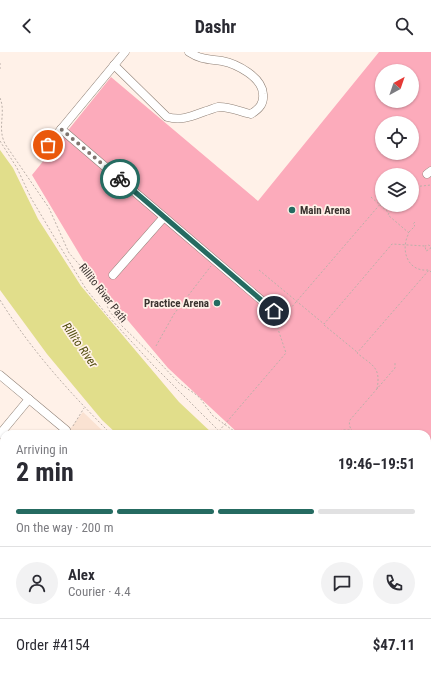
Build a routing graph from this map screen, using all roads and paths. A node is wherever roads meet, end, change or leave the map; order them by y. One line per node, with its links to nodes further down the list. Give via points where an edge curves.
1 (124, 52): 4 (street)
2 (189, 52): 4 (street, via 206,60 222,61 241,68 253,77 263,92 264,101 259,109 251,114 217,107 177,120 167,117)
3 (0, 63): 5 (path)
4 (114, 65): 7 (street)
5 (0, 70)
6 (0, 98): 37 (path, via 5,144 49,208 69,254 93,280 110,312 122,326 180,384 200,398 213,416)
7 (61, 129): 9 (street); 16 (street)
8 (0, 141): 42 (path, Rillito River Path, via 86,289 153,365)
9 (48, 145)
10 (431, 185): 11 (path)
11 (419, 186)
12 (371, 197): 13 (path)
13 (375, 200)
14 (375, 209): 27 (path)
15 (388, 212): 18 (path, via 388,215)
16 (164, 217): 21 (street); 25 (street)
17 (415, 222): 18 (path)
18 (409, 233): 19 (path)
19 (404, 244): 20 (path); 23 (path, via 405,256 411,264 419,269); 29 (path, via 392,244)
20 (424, 246)
21 (215, 261): 28 (street); 30 (path, via 174,314)
22 (259, 270): 27 (path)
23 (428, 270): 24 (path); 31 (path)
24 (431, 272)
25 (113, 275)
26 (0, 300): 36 (path, via 28,343)
27 (296, 301): 29 (path); 37 (path, via 278,323 286,353)
28 (274, 311)
29 (324, 324): 31 (path)
30 (156, 346)
31 (357, 353): 34 (path, via 375,368 379,375)
32 (395, 362): 34 (path, via 394,368)
33 (0, 375): 35 (street)
34 (377, 389): 45 (path, via 350,420)
35 (29, 399): 38 (street); 39 (street)
36 (84, 407): 40 (path, via 76,422); 41 (path)
37 (225, 424): 43 (path); 44 (path)
38 (3, 430)
39 (63, 430)
40 (68, 430)
41 (107, 430)
42 (218, 430)
43 (220, 430)
44 (233, 430)
45 (352, 430)

